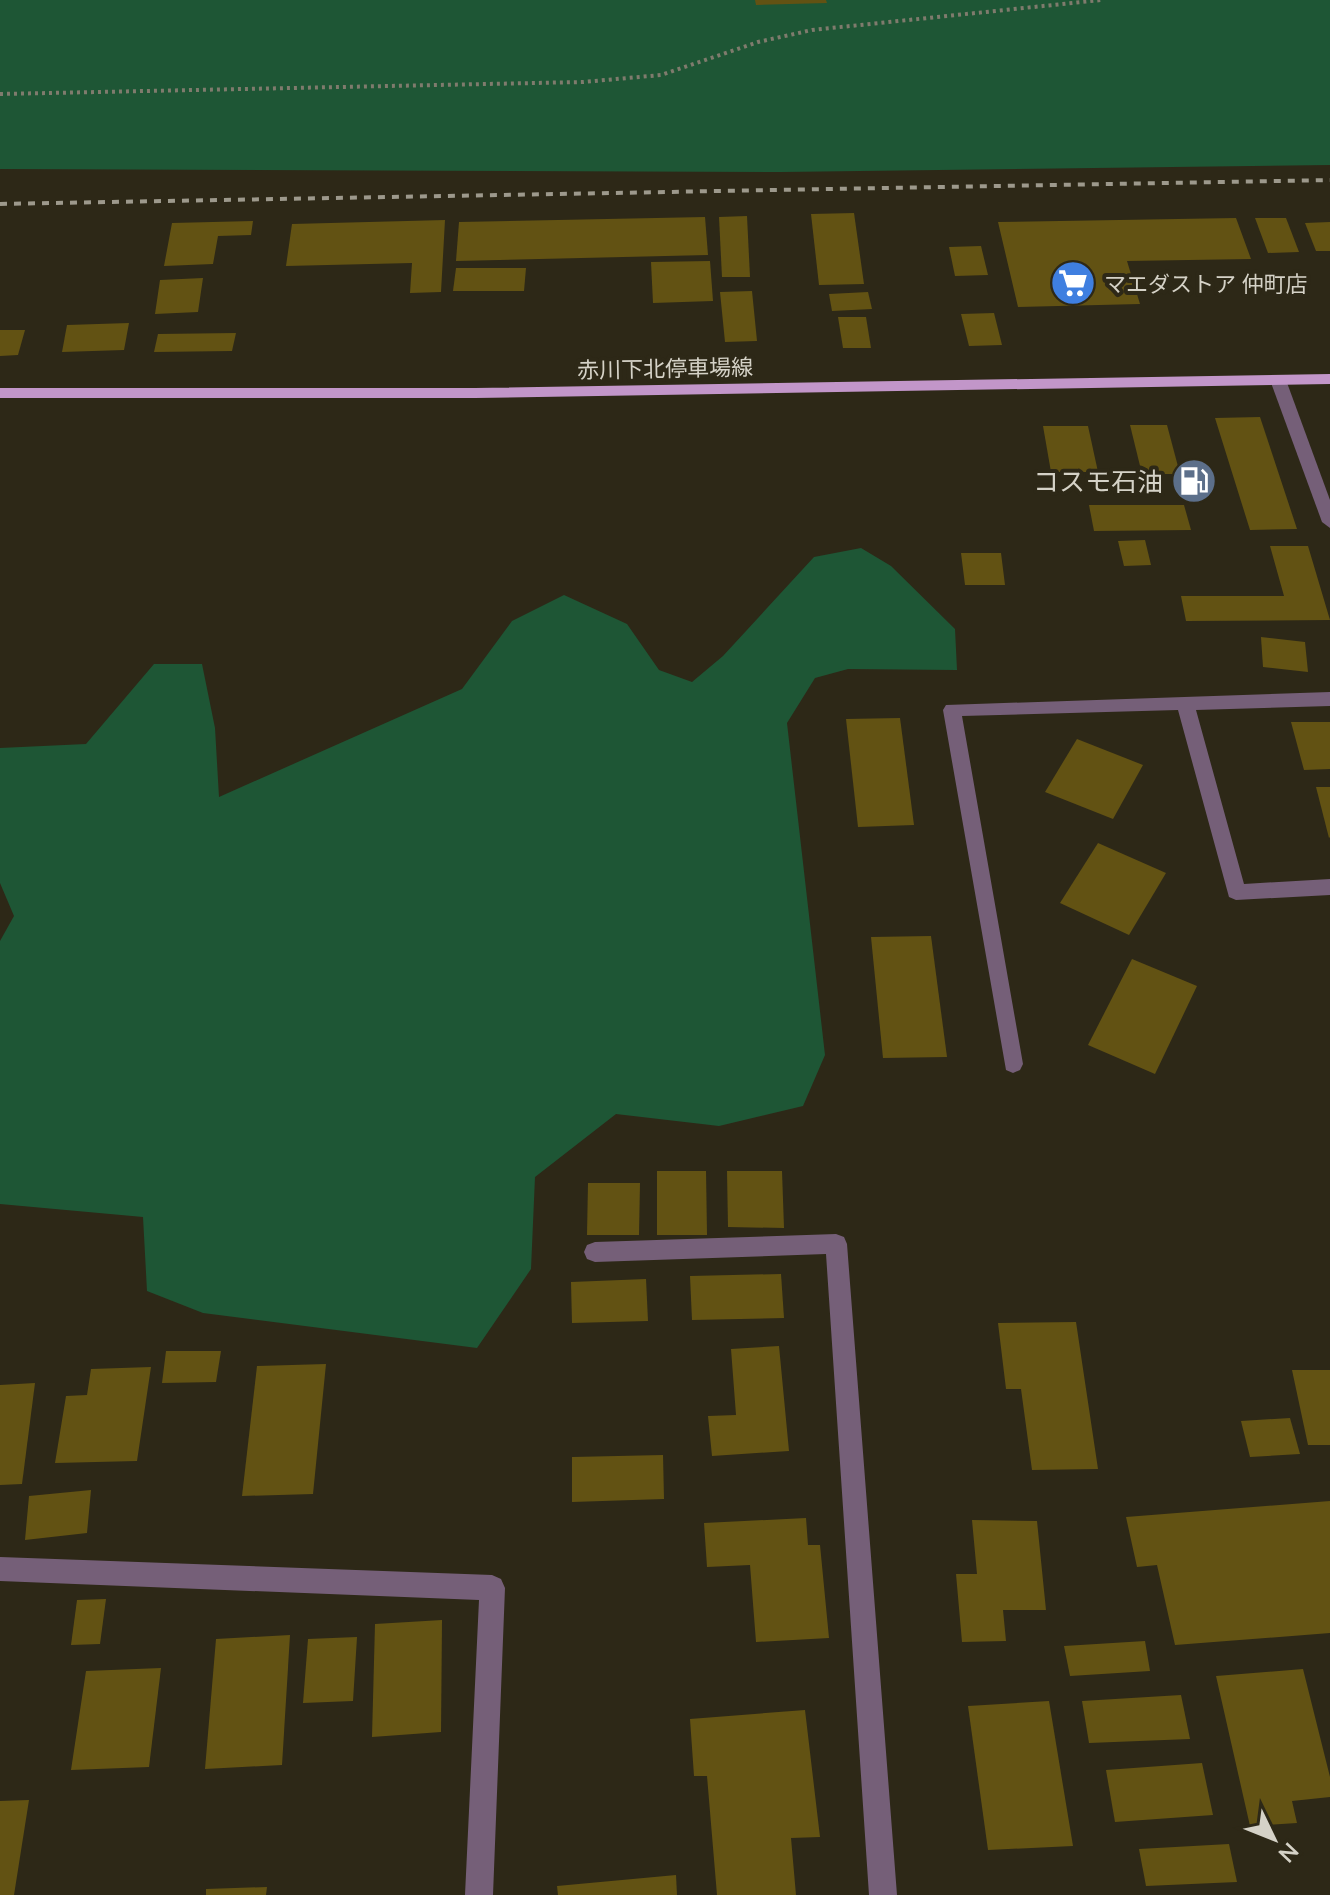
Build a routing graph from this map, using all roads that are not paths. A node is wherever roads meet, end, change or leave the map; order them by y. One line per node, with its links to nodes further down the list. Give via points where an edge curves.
1 (1330, 379): 2 (main road, 赤川下北停車場線)
2 (1278, 380): 3 (main road, 赤川下北停車場線, via 475,393); 4 (street)
3 (0, 393)
4 (1330, 522)
5 (1330, 699): 6 (street)
6 (1185, 703): 7 (street, via 1236,892); 8 (street, via 952,710)
7 (1330, 887)
8 (1013, 1064)
9 (595, 1252): 12 (street, via 836,1244)
10 (0, 1569): 11 (street, via 492,1588)
11 (479, 1895)
12 (883, 1895)

